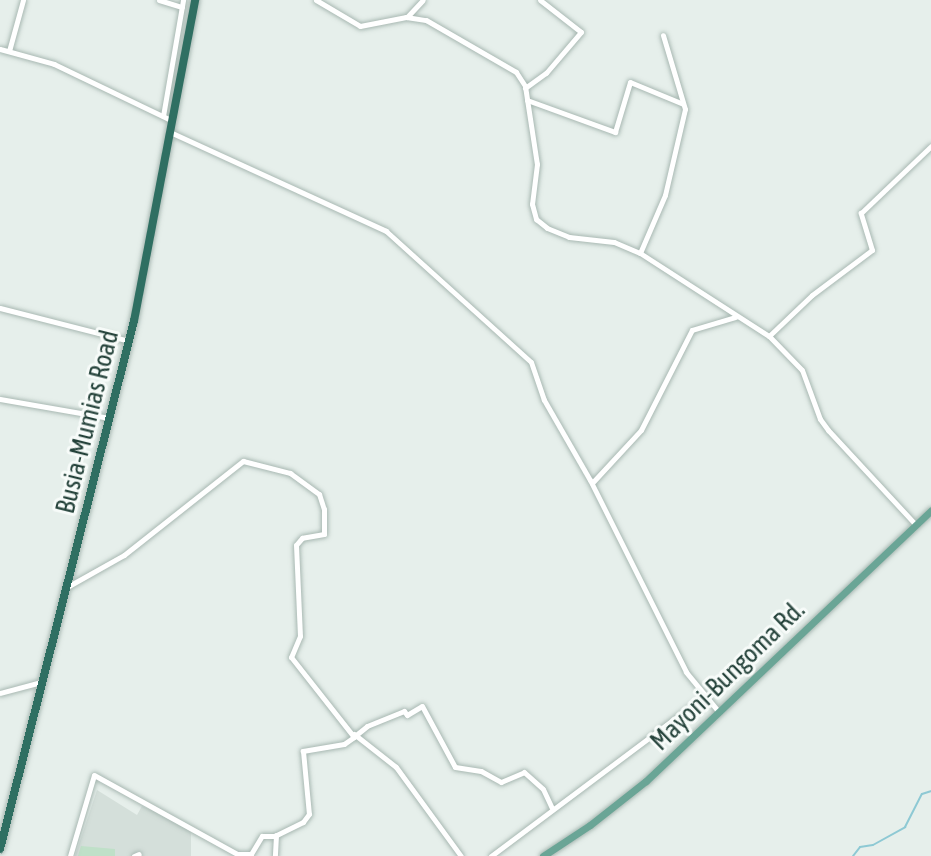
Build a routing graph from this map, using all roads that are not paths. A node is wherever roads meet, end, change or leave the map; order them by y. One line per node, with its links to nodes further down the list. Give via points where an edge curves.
1 (23, 0): 11 (street)
2 (159, 0): 7 (street)
3 (195, 0): 15 (highway, Busia-Mumias Road)
4 (316, 0): 8 (street, via 360,26)
5 (423, 0): 8 (street)
6 (540, 0): 12 (street, via 581,32 542,77)
7 (182, 4): 15 (street)
8 (406, 17): 12 (street, via 426,20 496,58 516,72)
9 (663, 35): 14 (street)
10 (0, 49): 11 (street)
11 (9, 51): 15 (street, via 50,62)
12 (525, 88): 13 (street)
13 (527, 100): 14 (street, via 615,132 630,82); 18 (street, via 538,168 532,204 536,219 569,237 610,241)
14 (683, 104): 18 (street, via 671,175)
15 (168, 118): 16 (highway, Busia-Mumias Road)
16 (170, 132): 22 (highway, Busia-Mumias Road); 25 (street, via 392,235 533,364 544,400)
17 (931, 146): 21 (street, via 861,213 871,251)
18 (640, 253): 20 (street)
19 (0, 308): 22 (street)
20 (736, 317): 21 (street); 25 (street, via 692,330 641,430)
21 (769, 336): 27 (street, via 802,370 828,430)
22 (129, 341): 24 (highway, Busia-Mumias Road)
23 (0, 399): 24 (street)
24 (110, 419): 28 (highway, Busia-Mumias Road)
25 (592, 483): 31 (street, via 686,672)
26 (931, 511): 27 (main road, Mayoni-Bungoma Rd.)
27 (916, 525): 32 (main road, Mayoni-Bungoma Rd.)
28 (66, 588): 29 (highway, Busia-Mumias Road); 33 (street, via 124,555 243,461 290,473 319,494 325,524 323,535 302,538 296,545 300,636 292,660)
29 (42, 682): 30 (street); 35 (highway, Busia-Mumias Road)
30 (0, 693)
31 (705, 696): 32 (street); 34 (street)
32 (719, 712): 42 (main road, Mayoni-Bungoma Rd., via 634,792)
33 (354, 734): 34 (street, via 422,706 455,767 481,771 501,782 524,772 543,789); 36 (street, via 344,744 303,750 309,814); 40 (street, via 401,772)
34 (552, 808): 41 (street)
35 (3, 824): 37 (highway, Busia-Mumias Road)
36 (275, 836): 38 (street, via 262,836 251,854 237,854 94,775); 39 (street)
37 (0, 849)
38 (70, 856)
39 (275, 856)
40 (461, 856)
41 (491, 856)
42 (543, 856)

